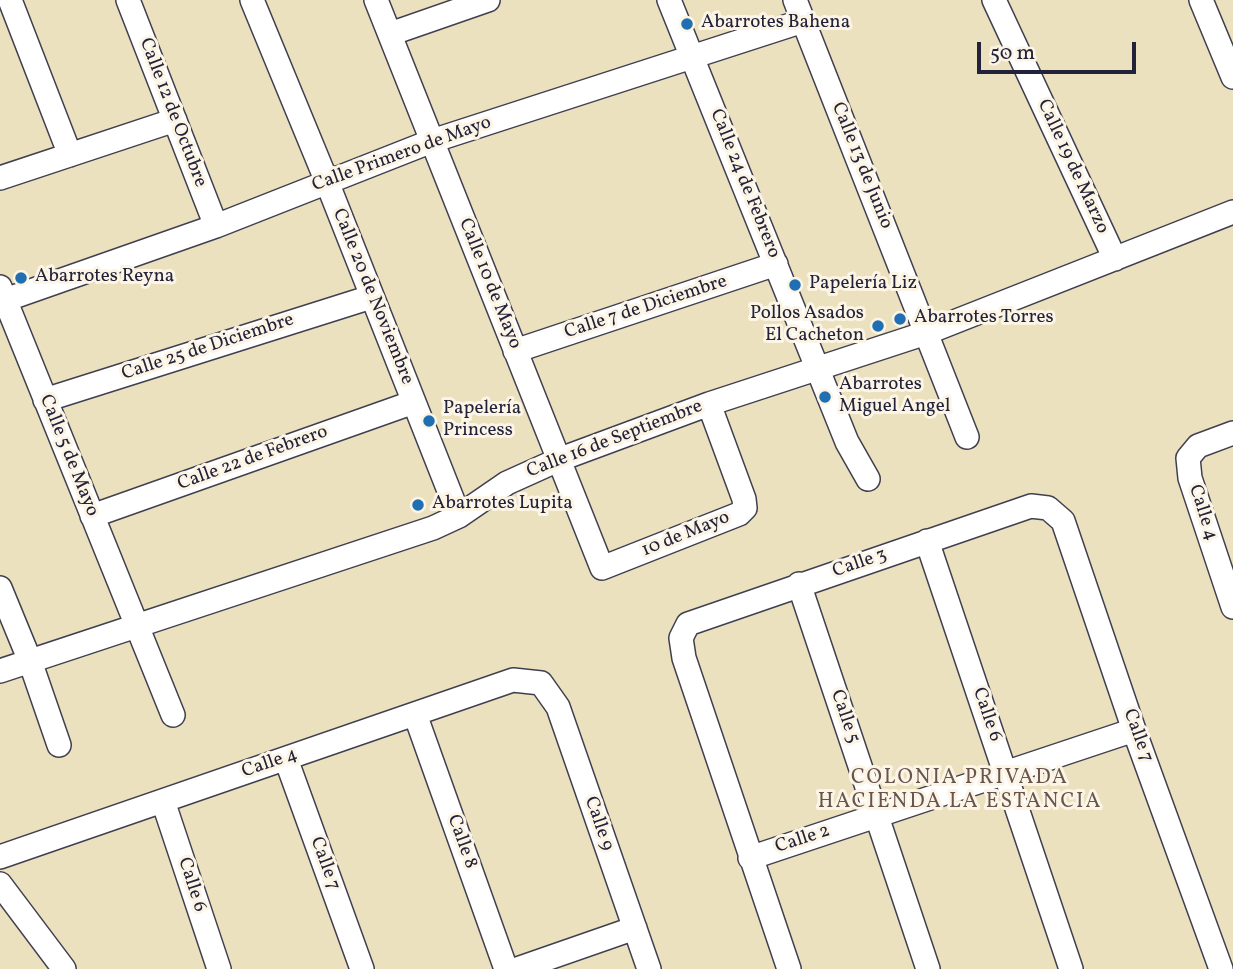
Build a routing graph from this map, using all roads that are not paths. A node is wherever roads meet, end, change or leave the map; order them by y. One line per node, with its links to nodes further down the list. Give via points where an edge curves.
1 (10, 0): 15 (street)
2 (128, 0): 13 (street, Calle 12 de Octubre)
3 (252, 0): 17 (street, Calle 20 de Noviembre)
4 (376, 0): 10 (street, Calle 10 de Mayo)
5 (488, 0): 10 (street)
6 (669, 0): 11 (street, Calle 24 de Febrero)
7 (994, 0): 20 (street, Calle 19 de Marzo)
8 (1201, 0): 12 (street)
9 (799, 10): 11 (street, Calle Primero de Mayo); 24 (street, Calle 13 de Junio)
10 (390, 34): 14 (street, Calle 10 de Mayo)
11 (692, 57): 14 (street, Calle Primero de Mayo); 21 (street, Calle 24 de Febrero)
12 (1233, 77)
13 (175, 120): 15 (street); 19 (street, Calle 12 de Octubre)
14 (432, 141): 17 (street, Calle Primero de Mayo); 25 (street, Calle 10 de Mayo)
15 (70, 155): 16 (street)
16 (0, 178)
17 (327, 182): 19 (street, Calle Primero de Mayo); 23 (street, Calle 20 de Noviembre)
18 (1233, 212): 20 (street, Calle 16 de Septiembre)
19 (216, 226): 22 (street, Calle Primero de Mayo)
20 (1115, 259): 24 (street, Calle 16 de Septiembre)
21 (776, 264): 25 (street, Calle 7 de Diciembre); 26 (street, Calle 24 de Febrero)
22 (2, 293): 27 (street, Calle 5 de Mayo)
23 (371, 297): 27 (street, Calle 25 de Diciembre); 28 (street, Calle 20 de Noviembre)
24 (926, 332): 26 (street, Calle 16 de Septiembre); 31 (street, Calle 13 de Junio)
25 (515, 351): 32 (street, Calle 10 de Mayo)
26 (818, 369): 29 (street, Calle 16 de Septiembre); 33 (street, Calle 24 de Febrero, via 847,442)
27 (45, 400): 35 (street, Calle 5 de Mayo)
28 (414, 402): 35 (street, Calle 22 de Febrero); 36 (street, Calle 20 de Noviembre)
29 (709, 404): 32 (street, Calle 16 de Septiembre); 38 (street, 10 de Mayo, via 745,508)
30 (1233, 433): 41 (street, Calle 4, via 1198,446 1188,458)
31 (967, 437)
32 (558, 460): 36 (street, Calle 16 de Septiembre, via 508,482); 38 (street, Calle 10 de Mayo)
33 (868, 479)
34 (1048, 508): 37 (street, Calle 3, via 1031,506); 48 (street, Calle 7, via 1063,521)
35 (92, 516): 42 (street, Calle 5 de Mayo)
36 (459, 516): 42 (street, Calle 16 de Septiembre)
37 (927, 541): 39 (street, Calle 3); 51 (street, Calle 6)
38 (601, 568)
39 (799, 584): 53 (street, Calle 5); 55 (street, Calle 3, via 688,624 681,638)
40 (0, 589): 43 (street)
41 (1233, 607)
42 (137, 625): 43 (street, Calle 16 de Septiembre); 47 (street, Calle 5 de Mayo)
43 (30, 661): 44 (street, Calle 16 de Septiembre); 49 (street)
44 (0, 671)
45 (541, 683): 46 (street, Calle 4, via 513,680); 57 (street, Calle 9, via 558,707)
46 (415, 714): 50 (street, Calle 4); 61 (street, Calle 8)
47 (173, 715)
48 (1134, 730): 51 (street, Calle 2); 67 (street, Calle 7)
49 (59, 745)
50 (286, 759): 52 (street, Calle 4); 60 (street, Calle 7)
51 (1006, 772): 53 (street, Calle 2); 66 (street, Calle 6)
52 (163, 801): 54 (street, Calle 4); 59 (street, Calle 6)
53 (878, 815): 55 (street, Calle 2); 65 (street, Calle 5)
54 (0, 857)
55 (750, 858): 64 (street)
56 (0, 884): 58 (street)
57 (635, 928): 62 (street); 63 (street, Calle 9)
58 (64, 969)
59 (219, 969)
60 (362, 969)
61 (506, 969)
62 (517, 969)
63 (649, 969)
64 (789, 969)
65 (928, 969)
66 (1070, 969)
67 (1221, 969)

